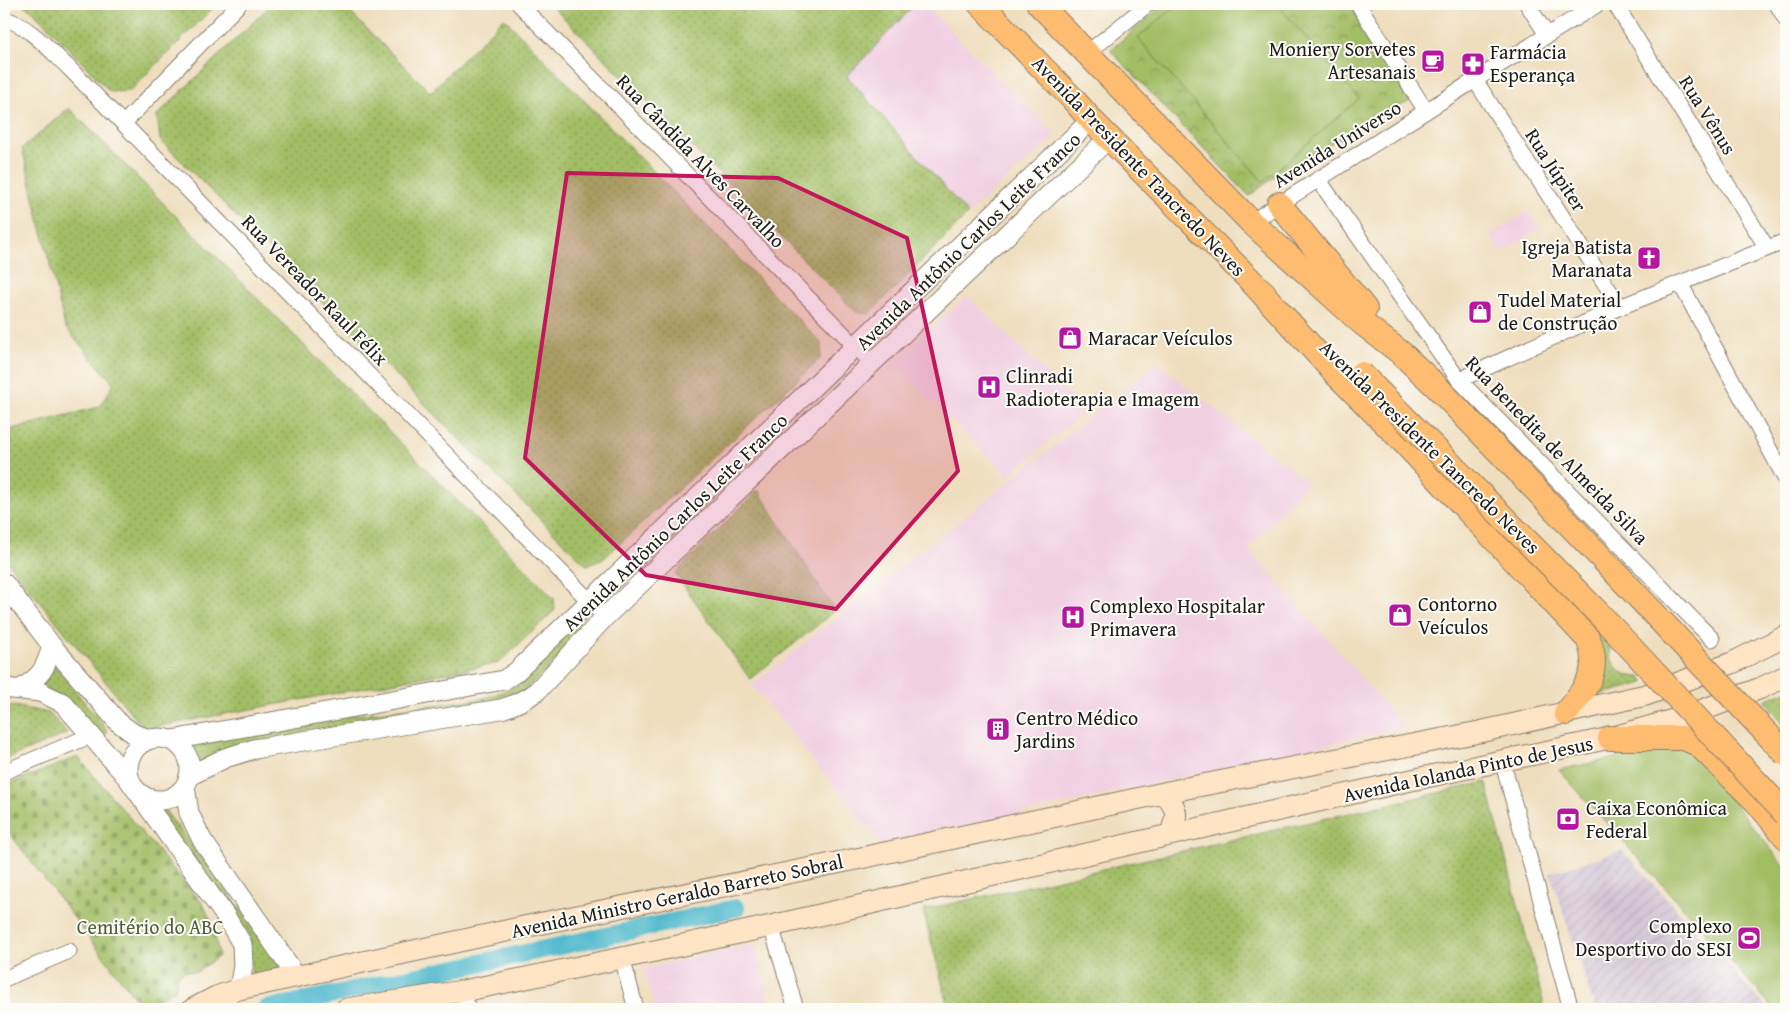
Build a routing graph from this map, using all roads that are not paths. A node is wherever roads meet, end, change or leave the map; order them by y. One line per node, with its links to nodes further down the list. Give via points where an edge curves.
1 (239, 4): 19 (street)
2 (519, 4): 29 (street, Rua Cândida Alves Carvalho)
3 (980, 4): 18 (main road, Avenida Presidente Tancredo Neves)
4 (1039, 4): 11 (main road, Avenida Presidente Tancredo Neves)
5 (1148, 4): 15 (street)
6 (1358, 4): 17 (street)
7 (1527, 4): 14 (street)
8 (1598, 4): 14 (street, Avenida Universo)
9 (1615, 4): 25 (street, Rua Vênus)
10 (1777, 4): 13 (street)
11 (1058, 15): 15 (main road, Avenida Presidente Tancredo Neves)
12 (4, 19): 19 (street, Rua Vereador Raul Félix, via 11,20 39,40)
13 (1786, 20)
14 (1547, 35): 16 (street, Avenida Universo)
15 (1086, 54): 23 (main road, Avenida Presidente Tancredo Neves)
16 (1474, 80): 17 (street, Avenida Universo); 28 (street, Rua Júpiter)
17 (1426, 111): 21 (street, Avenida Universo)
18 (1091, 120): 20 (main road, Avenida Presidente Tancredo Neves); 29 (street, Avenida Antônio Carlos Leite Franco)
19 (124, 123): 36 (street, Rua Vereador Raul Félix)
20 (1109, 138): 26 (main road, Avenida Presidente Tancredo Neves); 31 (street, Avenida Antônio Carlos Leite Franco)
21 (1318, 179): 22 (street, Avenida Universo); 32 (street, Rua Benedita de Almeida Silva)
22 (1280, 204): 23 (street, Avenida Universo); 30 (main road)
23 (1251, 222): 30 (main road, Avenida Presidente Tancredo Neves, via 1361,322)
24 (1786, 241): 25 (street)
25 (1767, 248): 27 (street)
26 (1253, 283): 43 (main road, via 1588,638 1593,649 1593,670 1588,684); 56 (main road, Avenida Presidente Tancredo Neves, bridge, via 1361,374 1602,616)
27 (1680, 283): 28 (street); 33 (street)
28 (1620, 306): 32 (street)
29 (855, 347): 31 (street, Rua Cândida Alves Carvalho); 36 (street, Avenida Antônio Carlos Leite Franco)
30 (1401, 353): 49 (main road, Avenida Presidente Tancredo Neves, bridge, via 1615,572)
31 (872, 363): 37 (street, Avenida Antônio Carlos Leite Franco)
32 (1459, 380): 39 (street, Rua Benedita de Almeida Silva)
33 (1782, 464): 34 (street)
34 (1786, 480)
35 (4, 583): 40 (street)
36 (590, 600): 37 (street, Rua Vereador Raul Félix); 47 (street, Avenida Antônio Carlos Leite Franco, via 504,680)
37 (605, 618): 52 (street, Avenida Antônio Carlos Leite Franco, via 537,691 514,705 254,749 226,758)
38 (1786, 636): 43 (main road, Avenida Iolanda Pinto de Jesus, via 1732,663 1646,695)
39 (1712, 639)
40 (52, 646): 42 (street, via 38,678); 46 (street, via 118,722 134,734)
41 (1786, 676): 45 (main road, Avenida Iolanda Pinto de Jesus, via 1687,716)
42 (13, 688): 44 (street, via 40,692 63,703)
43 (1566, 713): 48 (main road, Avenida Iolanda Pinto de Jesus)
44 (92, 735): 51 (street); 54 (street)
45 (1610, 738): 50 (main road, Avenida Iolanda Pinto de Jesus); 58 (main road, via 1684,738 1698,744 1756,801)
46 (150, 739): 47 (street, Avenida Antônio Carlos Leite Franco); 54 (street, via 133,751 129,761 128,772)
47 (172, 740): 52 (street, via 187,755 190,766)
48 (1393, 748): 53 (main road, via 1388,770); 55 (main road, Avenida Iolanda Pinto de Jesus)
49 (1786, 754)
50 (1502, 760): 53 (main road, Avenida Iolanda Pinto de Jesus); 70 (street)
51 (4, 772)
52 (187, 781): 54 (street, Avenida Antônio Carlos Leite Franco, via 177,794 157,800 146,797); 62 (street, via 189,813 202,840)
53 (1402, 782): 57 (main road, Avenida Iolanda Pinto de Jesus)
54 (134, 787): 64 (street, via 221,909 242,944)
55 (1165, 793): 57 (main road, via 1176,814); 62 (main road, Avenida Ministro Geraldo Barreto Sobral)
56 (1786, 814)
57 (1171, 833): 59 (main road)
58 (1786, 837)
59 (771, 926): 61 (main road); 69 (street)
60 (69, 951): 63 (street)
61 (622, 958): 65 (main road); 68 (street)
62 (297, 977): 64 (main road, Avenida Ministro Geraldo Barreto Sobral)
63 (4, 980)
64 (239, 989): 66 (main road, Avenida Ministro Geraldo Barreto Sobral)
65 (466, 1000): 67 (main road)
66 (193, 1009)
67 (346, 1009)
68 (636, 1009)
69 (796, 1009)
70 (1571, 1009)

